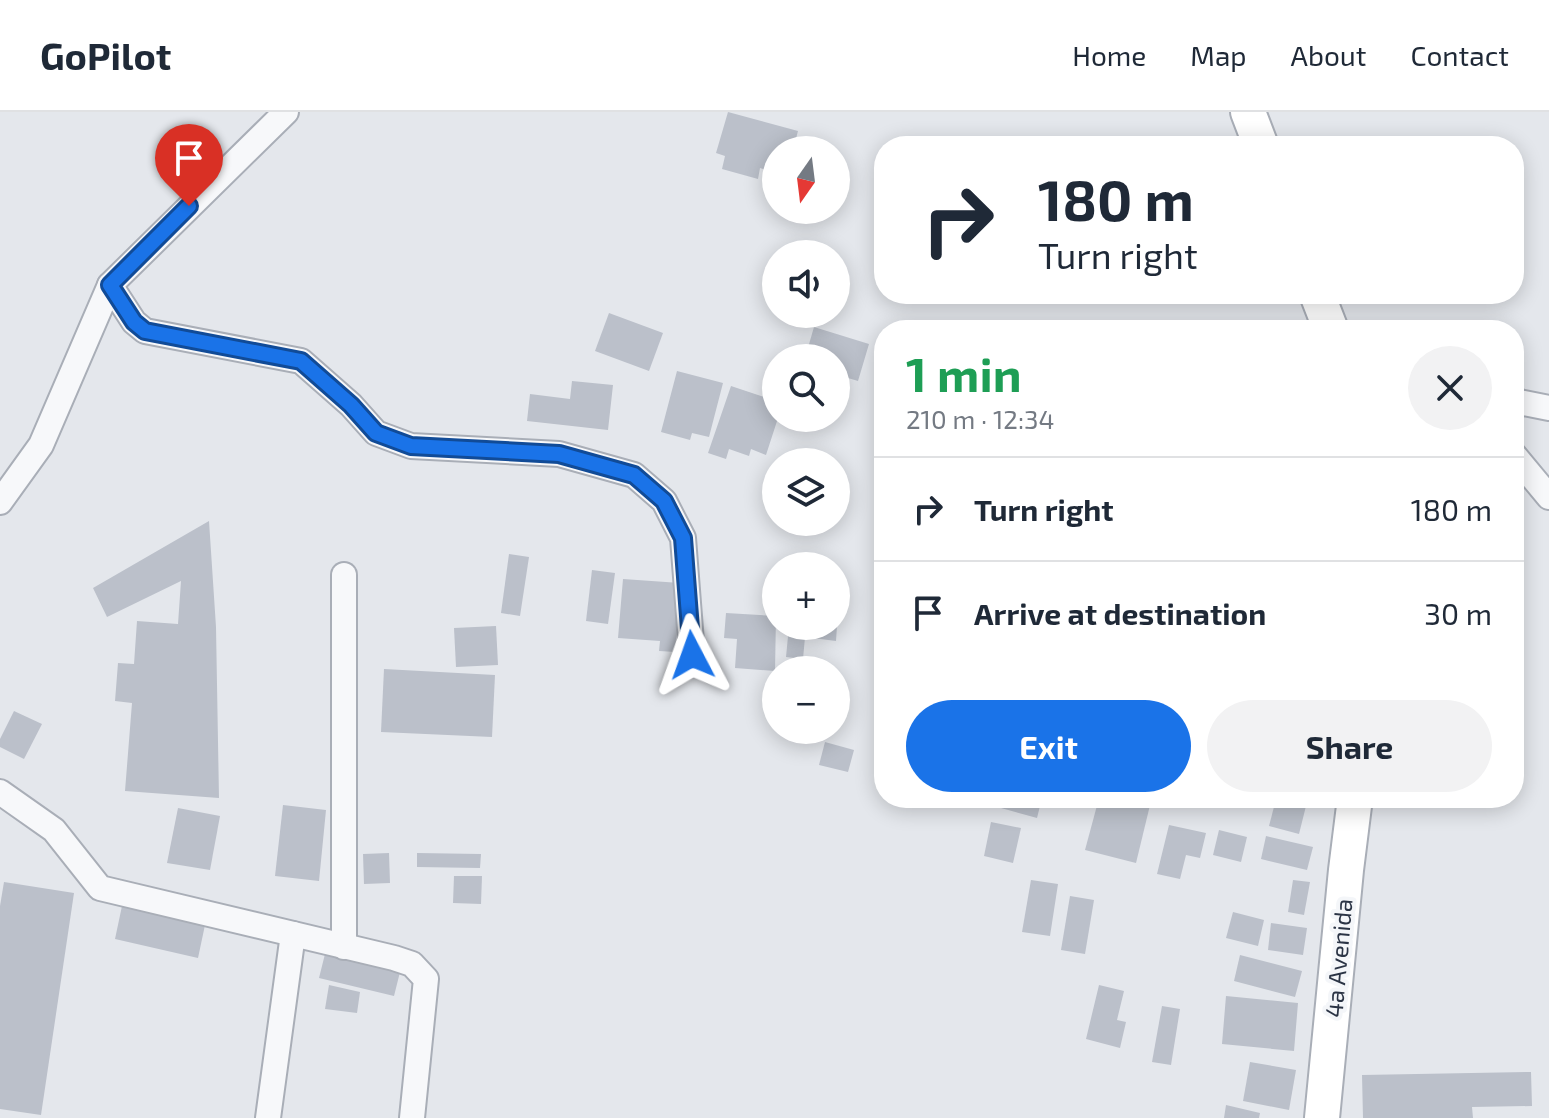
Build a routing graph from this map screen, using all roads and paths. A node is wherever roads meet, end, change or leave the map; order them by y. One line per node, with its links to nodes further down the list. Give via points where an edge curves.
1 (286, 112): 4 (street)
2 (1248, 112): 3 (street)
3 (1257, 136)
4 (110, 285): 9 (street, via 41,445); 11 (street, via 145,331 301,361 376,433 411,446 559,454 634,475 664,501 683,538)
5 (1524, 403): 6 (street)
6 (1549, 408)
7 (1524, 467): 8 (street)
8 (1549, 497)
9 (0, 502)
10 (344, 575): 15 (street)
11 (692, 655)
12 (0, 792): 14 (street, via 54,830 100,888)
13 (1354, 808): 18 (street, 4a Avenida)
14 (293, 934): 15 (street); 16 (street)
15 (344, 947): 17 (street, via 412,964 426,979)
16 (268, 1118)
17 (412, 1118)
18 (1322, 1118)

